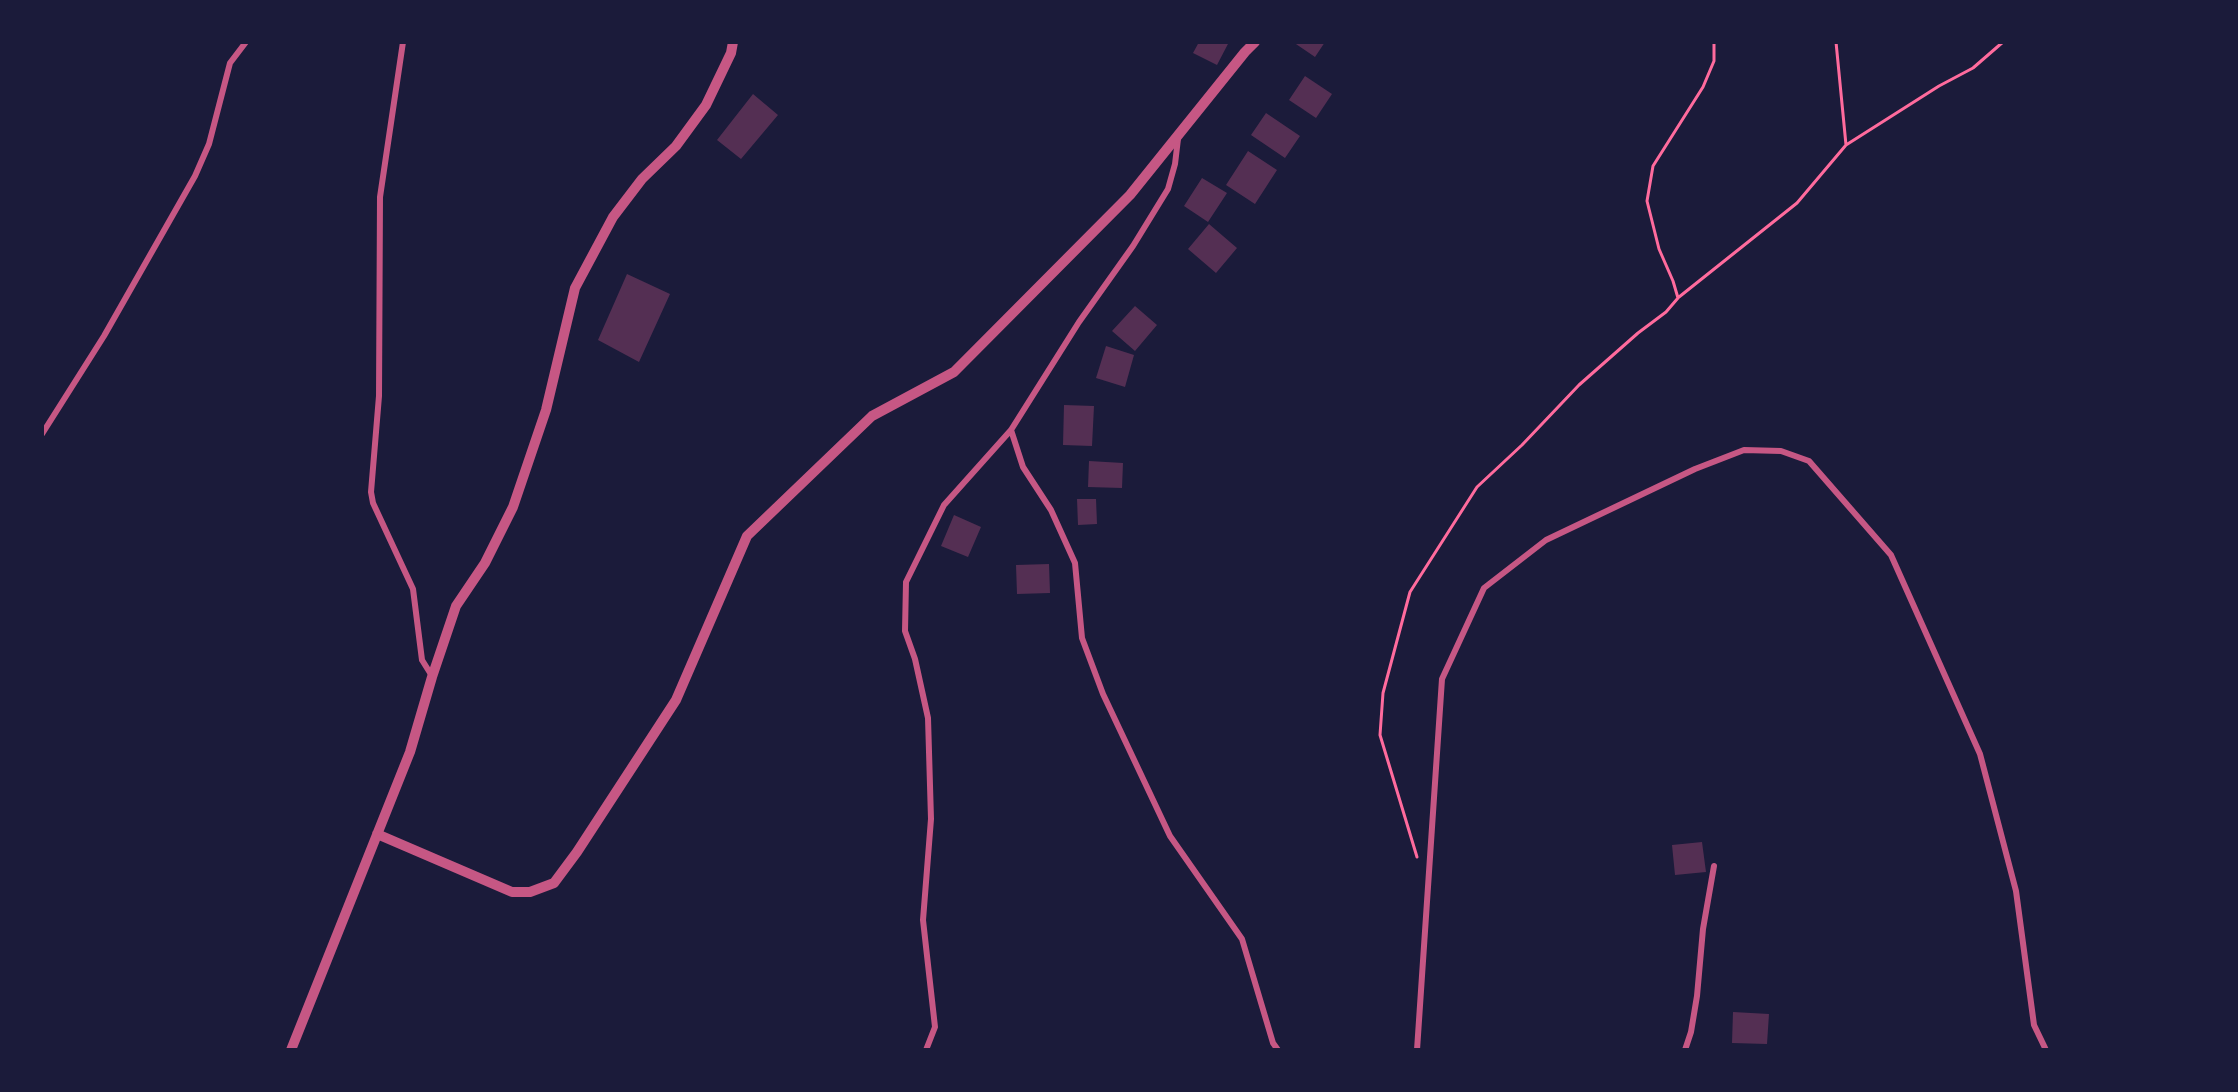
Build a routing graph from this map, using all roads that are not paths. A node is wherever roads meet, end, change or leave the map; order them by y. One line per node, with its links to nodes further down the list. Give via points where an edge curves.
1 (246, 42): 7 (street, via 230,63 209,144 195,176 104,336)
2 (403, 42): 8 (street, via 380,197 379,396 371,492 413,589 422,660)
3 (734, 42): 8 (street, via 706,105 676,146 642,179 613,217 575,288 546,410 513,507 485,563 456,606)
4 (1256, 42): 5 (street)
5 (1178, 135): 6 (street, via 1168,189); 9 (street, via 1130,195 954,372 872,416 747,536 676,700 554,883 530,892 512,892)
6 (1011, 430): 12 (street, via 944,505 906,582 905,631 928,718 931,819 923,920 934,1027); 13 (street, via 1023,467 1052,510 1075,563 1082,638 1103,694 1170,836 1242,939)
7 (42, 434)
8 (432, 677): 9 (street, via 411,752)
9 (378, 834): 11 (street)
10 (1714, 866): 15 (street, via 1697,996)
11 (291, 1050)
12 (926, 1050)
13 (1278, 1050)
14 (1417, 1050): 16 (street, via 1442,680 1484,588 1546,540 1744,450 1781,451 1809,462 1891,555 1980,754 2016,891 2034,1025)
15 (1685, 1050)
16 (2046, 1050)

